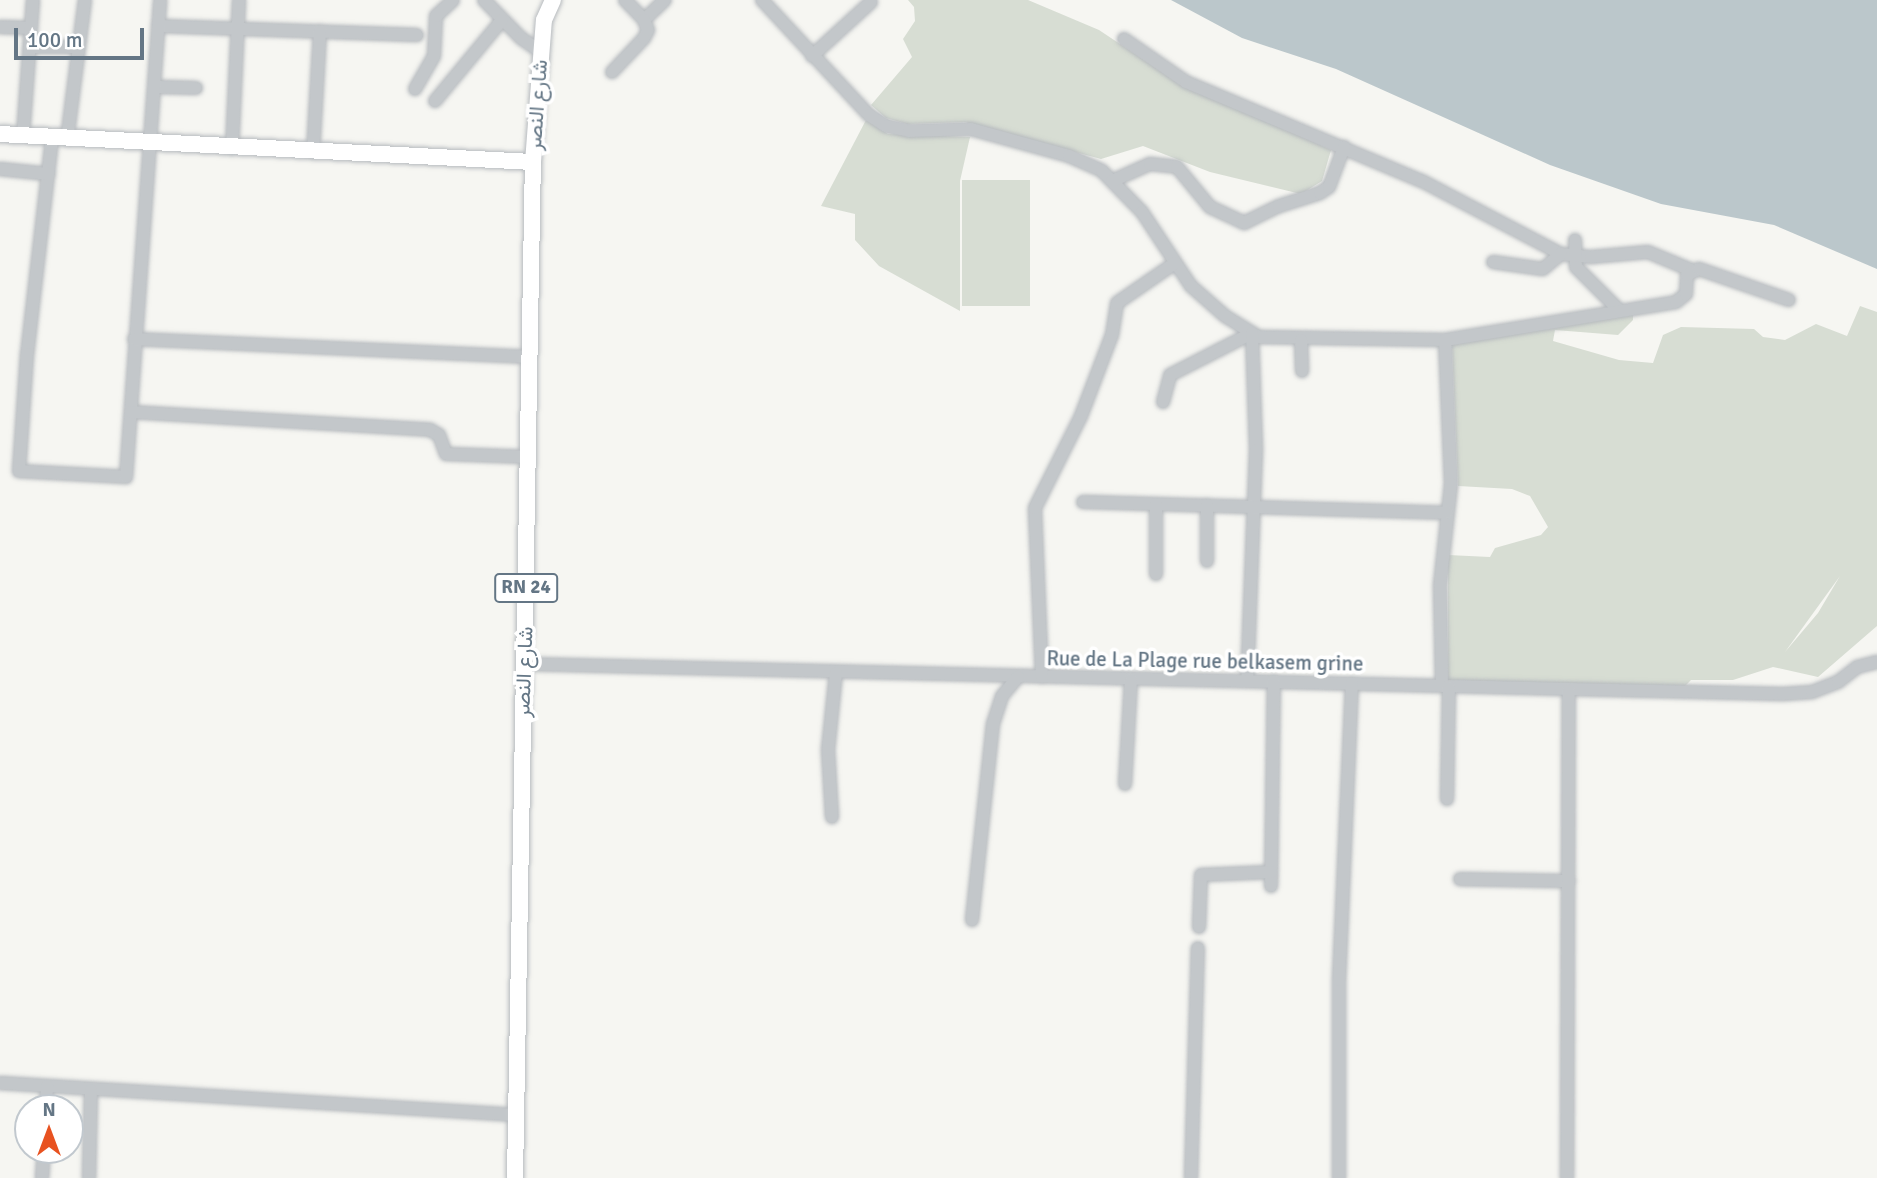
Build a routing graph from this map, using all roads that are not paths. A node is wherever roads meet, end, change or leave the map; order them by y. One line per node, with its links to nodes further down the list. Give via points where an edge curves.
1 (33, 0): 17 (street)
2 (85, 0): 22 (street)
3 (160, 0): 14 (street)
4 (239, 0): 16 (street)
5 (453, 0): 28 (street, via 436,16 434,56)
6 (484, 0): 12 (street)
7 (553, 0): 23 (main road, شارع النصر / RN 24, via 544,20)
8 (625, 0): 13 (street)
9 (665, 0): 13 (street)
10 (762, 0): 24 (street)
11 (871, 2): 24 (street)
12 (502, 20): 23 (street); 29 (street)
13 (644, 20): 25 (street, via 648,30 644,38)
14 (159, 26): 16 (street); 26 (street)
15 (0, 27): 17 (street)
16 (238, 27): 18 (street); 35 (street)
17 (31, 28): 21 (street)
18 (320, 31): 19 (street); 36 (street)
19 (417, 35)
20 (1124, 39): 34 (street, via 1186,82)
21 (30, 47): 22 (street); 31 (street)
22 (78, 47): 32 (street)
23 (541, 52): 37 (main road, شارع النصر / RN 24)
24 (812, 56): 40 (street, via 886,126 998,135 1069,156)
25 (612, 72)
26 (156, 87): 27 (street); 33 (street)
27 (196, 88)
28 (415, 89)
29 (435, 100)
30 (0, 134): 31 (main road)
31 (23, 136): 32 (main road)
32 (60, 139): 33 (main road); 39 (street)
33 (153, 145): 35 (main road); 49 (street)
34 (1344, 147): 40 (street, via 1329,187 1244,223 1210,207 1177,167 1150,164); 42 (street)
35 (232, 149): 36 (main road)
36 (313, 153): 37 (main road)
37 (533, 162): 52 (main road, شارع النصر / RN 24)
38 (0, 169): 39 (street)
39 (49, 174): 55 (street, via 27,354 19,471 126,477)
40 (1112, 180): 44 (street, via 1142,212)
41 (1574, 240): 42 (street)
42 (1567, 255): 43 (street, via 1543,270); 45 (street, via 1648,252); 47 (street)
43 (1493, 262)
44 (1175, 263): 48 (street, via 1208,302); 68 (street, via 1117,303 1112,335 1081,416 1035,508)
45 (1691, 270): 46 (street); 47 (street, via 1682,299)
46 (1789, 300)
47 (1617, 308): 51 (street, via 1525,330)
48 (1252, 333): 50 (street, via 1265,339); 54 (street, via 1170,375); 60 (street)
49 (134, 339): 52 (street); 55 (street)
50 (1301, 340): 51 (street); 53 (street)
51 (1445, 340): 61 (street, via 1451,484)
52 (530, 357): 56 (main road, شارع النصر / RN 24)
53 (1303, 371)
54 (1163, 402)
55 (131, 412): 56 (street, via 430,430 439,435 446,454)
56 (529, 457): 65 (main road, شارع النصر / RN 24)
57 (1083, 502): 58 (street)
58 (1156, 504): 59 (street); 63 (street)
59 (1207, 505): 60 (street); 62 (street)
60 (1254, 507): 61 (street); 70 (street)
61 (1447, 513): 73 (street, via 1440,585)
62 (1207, 561)
63 (1156, 574)
64 (1877, 662): 74 (street, Rue de La Plage rue belkasem grine, via 1857,667 1812,692)
65 (524, 664): 66 (street, Rue de La Plage rue belkasem grine); 89 (main road, شارع النصر / RN 24)
66 (835, 673): 67 (street, Rue de La Plage rue belkasem grine); 77 (street, via 828,750)
67 (1018, 677): 68 (street, Rue de La Plage rue belkasem grine); 82 (street, via 1002,696 993,724)
68 (1042, 677): 69 (street, Rue de La Plage rue belkasem grine)
69 (1131, 679): 70 (street, Rue de La Plage rue belkasem grine); 75 (street)
70 (1247, 680): 71 (street, Rue de La Plage rue belkasem grine)
71 (1274, 681): 72 (street, Rue de La Plage rue belkasem grine); 78 (street)
72 (1352, 683): 73 (street, Rue de La Plage rue belkasem grine); 93 (street, via 1339,980)
73 (1445, 686): 74 (street, Rue de La Plage rue belkasem grine); 76 (street)
74 (1569, 690): 80 (street)
75 (1125, 784)
76 (1447, 799)
77 (832, 817)
78 (1271, 872): 81 (street); 83 (street, via 1201,875)
79 (1460, 879): 80 (street)
80 (1569, 881): 94 (street)
81 (1271, 886)
82 (972, 920)
83 (1199, 928)
84 (1198, 948): 92 (street)
85 (0, 1083): 86 (street)
86 (47, 1086): 87 (street); 88 (street)
87 (91, 1090): 89 (street); 90 (street)
88 (47, 1094)
89 (516, 1115): 91 (main road, شارع النصر / RN 24)
90 (89, 1178)
91 (515, 1178)
92 (1191, 1178)
93 (1339, 1178)
94 (1567, 1178)

